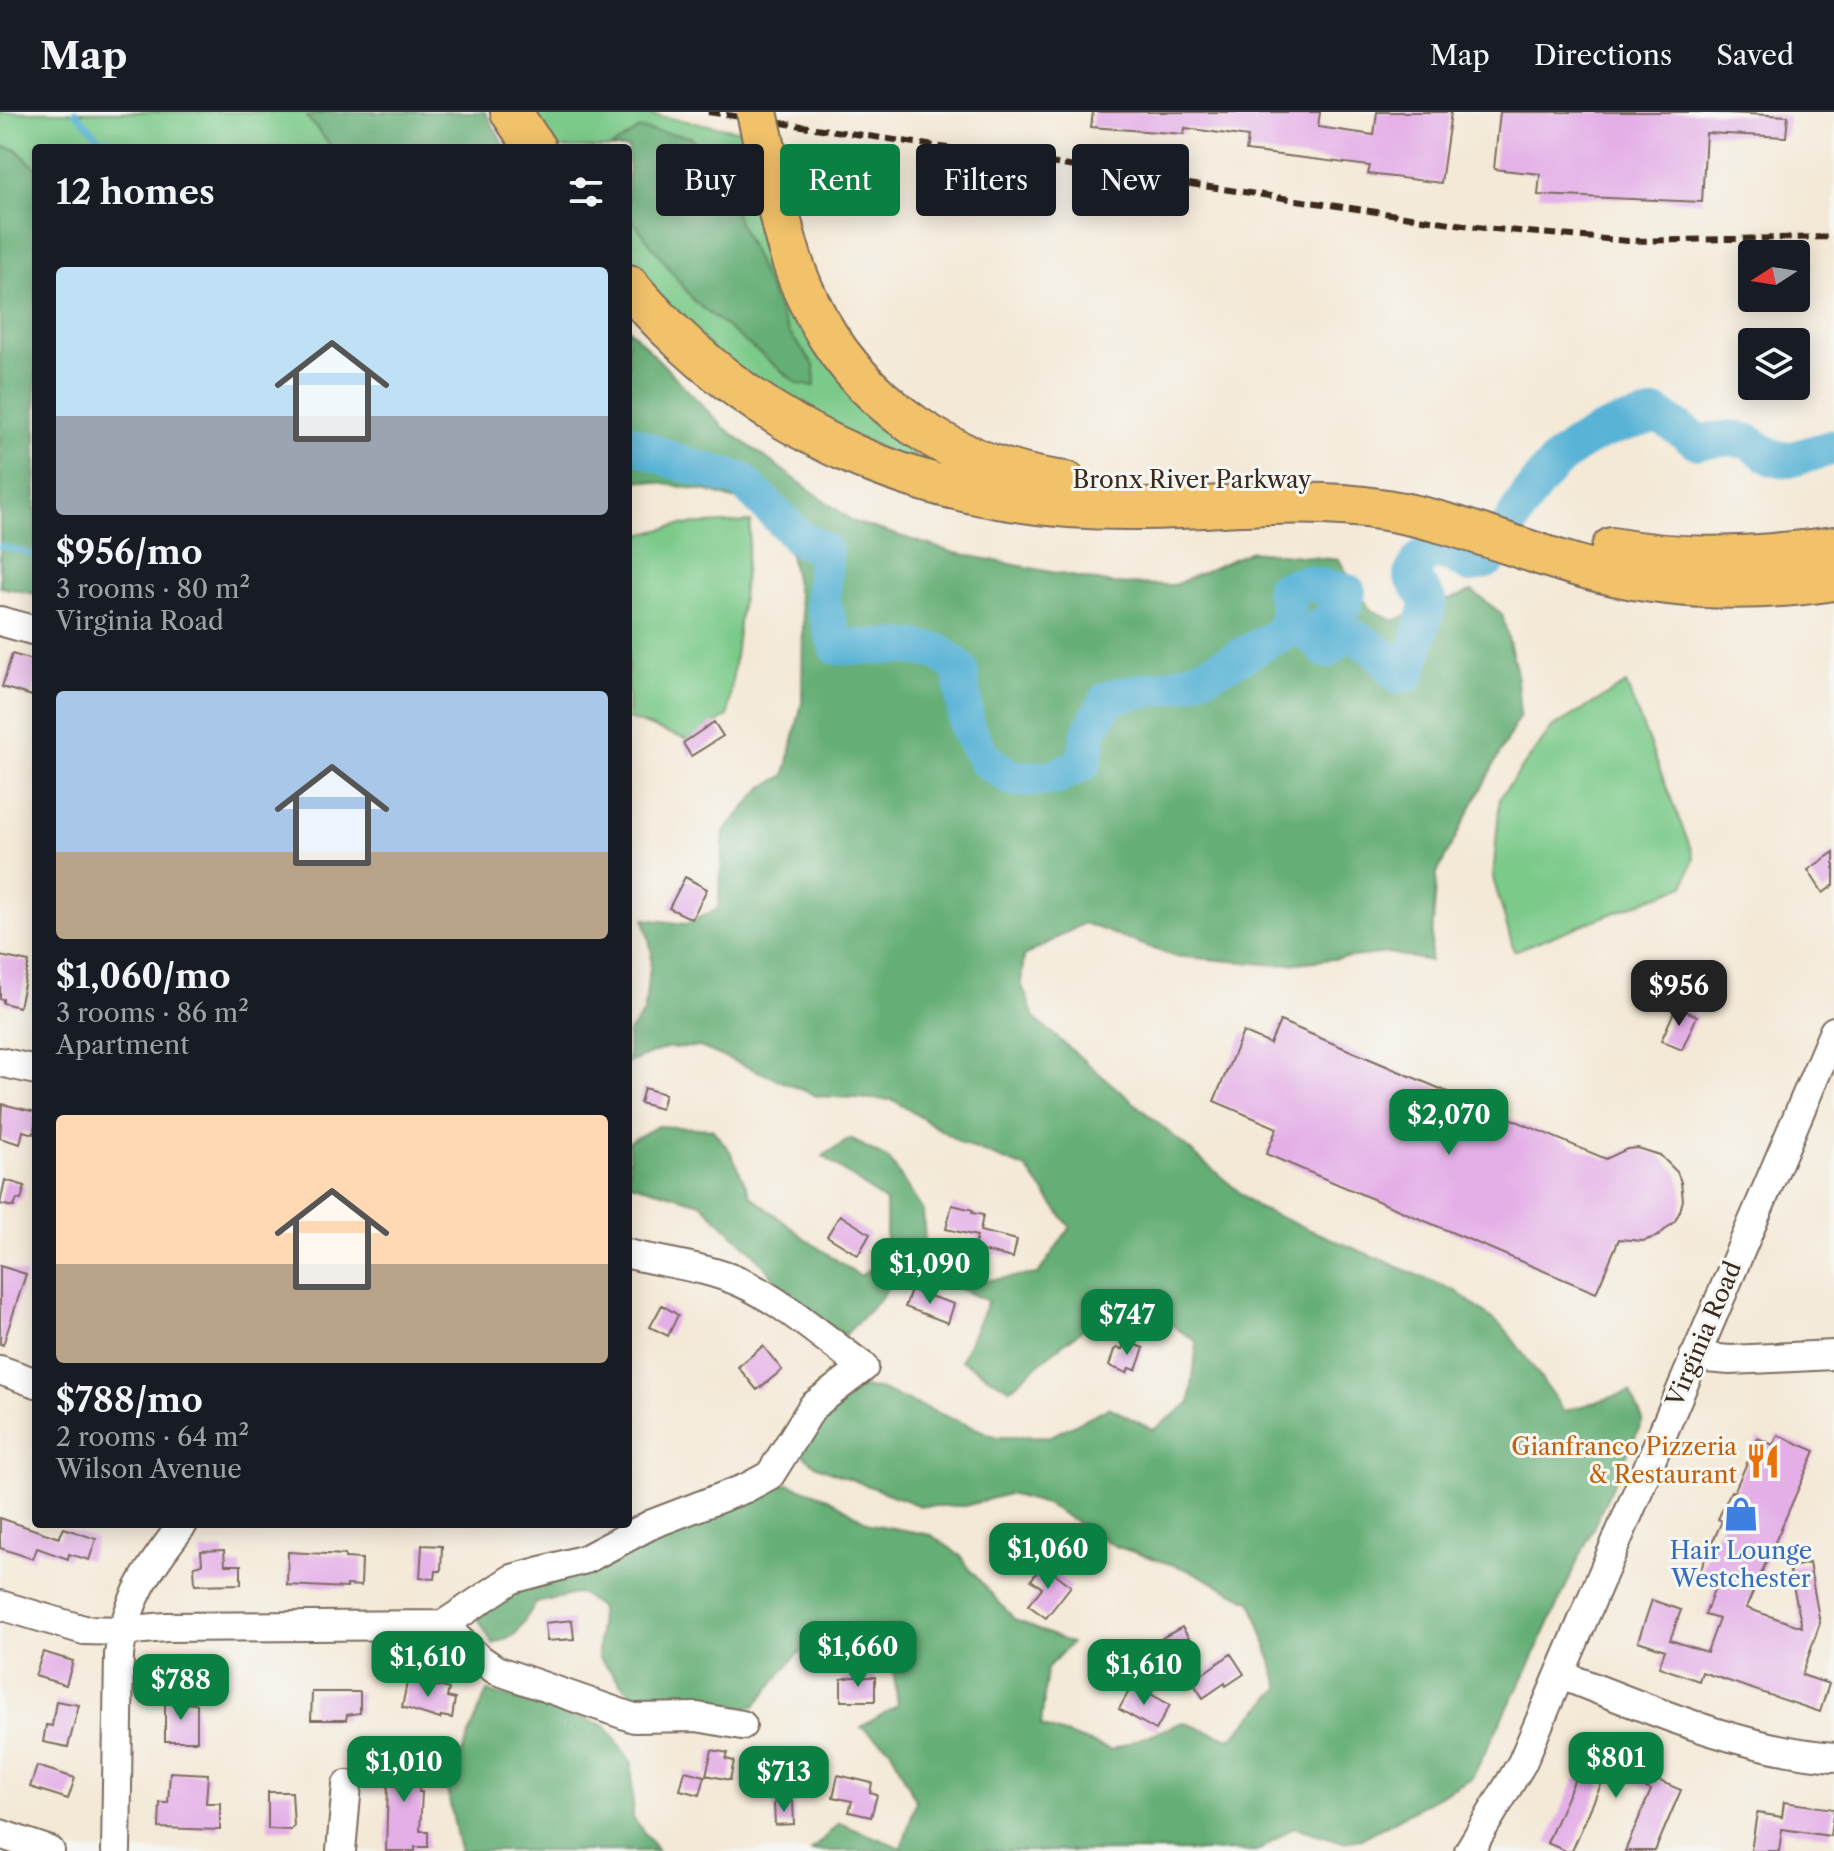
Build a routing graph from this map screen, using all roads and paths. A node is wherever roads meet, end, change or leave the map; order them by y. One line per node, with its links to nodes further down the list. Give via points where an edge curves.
1 (757, 112): 3 (highway, Bronx River Parkway, bridge, via 801,284 816,317 856,374 913,426 1008,471 1078,483 1337,480 1418,492)
2 (632, 289): 3 (highway, Bronx River Parkway, via 682,343 754,401 831,445 923,481 994,497 1084,508 1300,502)
3 (1478, 521): 4 (highway, Bronx River Parkway)
4 (1543, 542): 5 (highway, Bronx River Parkway, via 1685,556); 6 (highway, Bronx River Parkway, via 1612,574 1683,586)
5 (1834, 547)
6 (1834, 580)
7 (0, 621): 8 (street)
8 (32, 630)
9 (1834, 1031): 14 (street, Virginia Road)
10 (0, 1062): 11 (street)
11 (32, 1069)
12 (632, 1255): 19 (street, via 743,1283 864,1367 813,1406 770,1475 652,1524 586,1559 512,1579)
13 (1834, 1355): 14 (street)
14 (1694, 1357): 21 (street, Virginia Road)
15 (0, 1370): 16 (street)
16 (32, 1382)
17 (180, 1528): 20 (street, via 131,1602)
18 (0, 1605): 20 (street, via 84,1630)
19 (443, 1625): 20 (street); 22 (street, via 496,1670 634,1718 711,1717)
20 (122, 1631): 27 (street)
21 (1561, 1675): 23 (street, via 1674,1720); 29 (street, Virginia Road, via 1522,1763)
22 (742, 1725)
23 (1834, 1757)
24 (347, 1785): 28 (street)
25 (0, 1834): 26 (street)
26 (50, 1851)
27 (116, 1851)
28 (341, 1851)
29 (1469, 1851)

